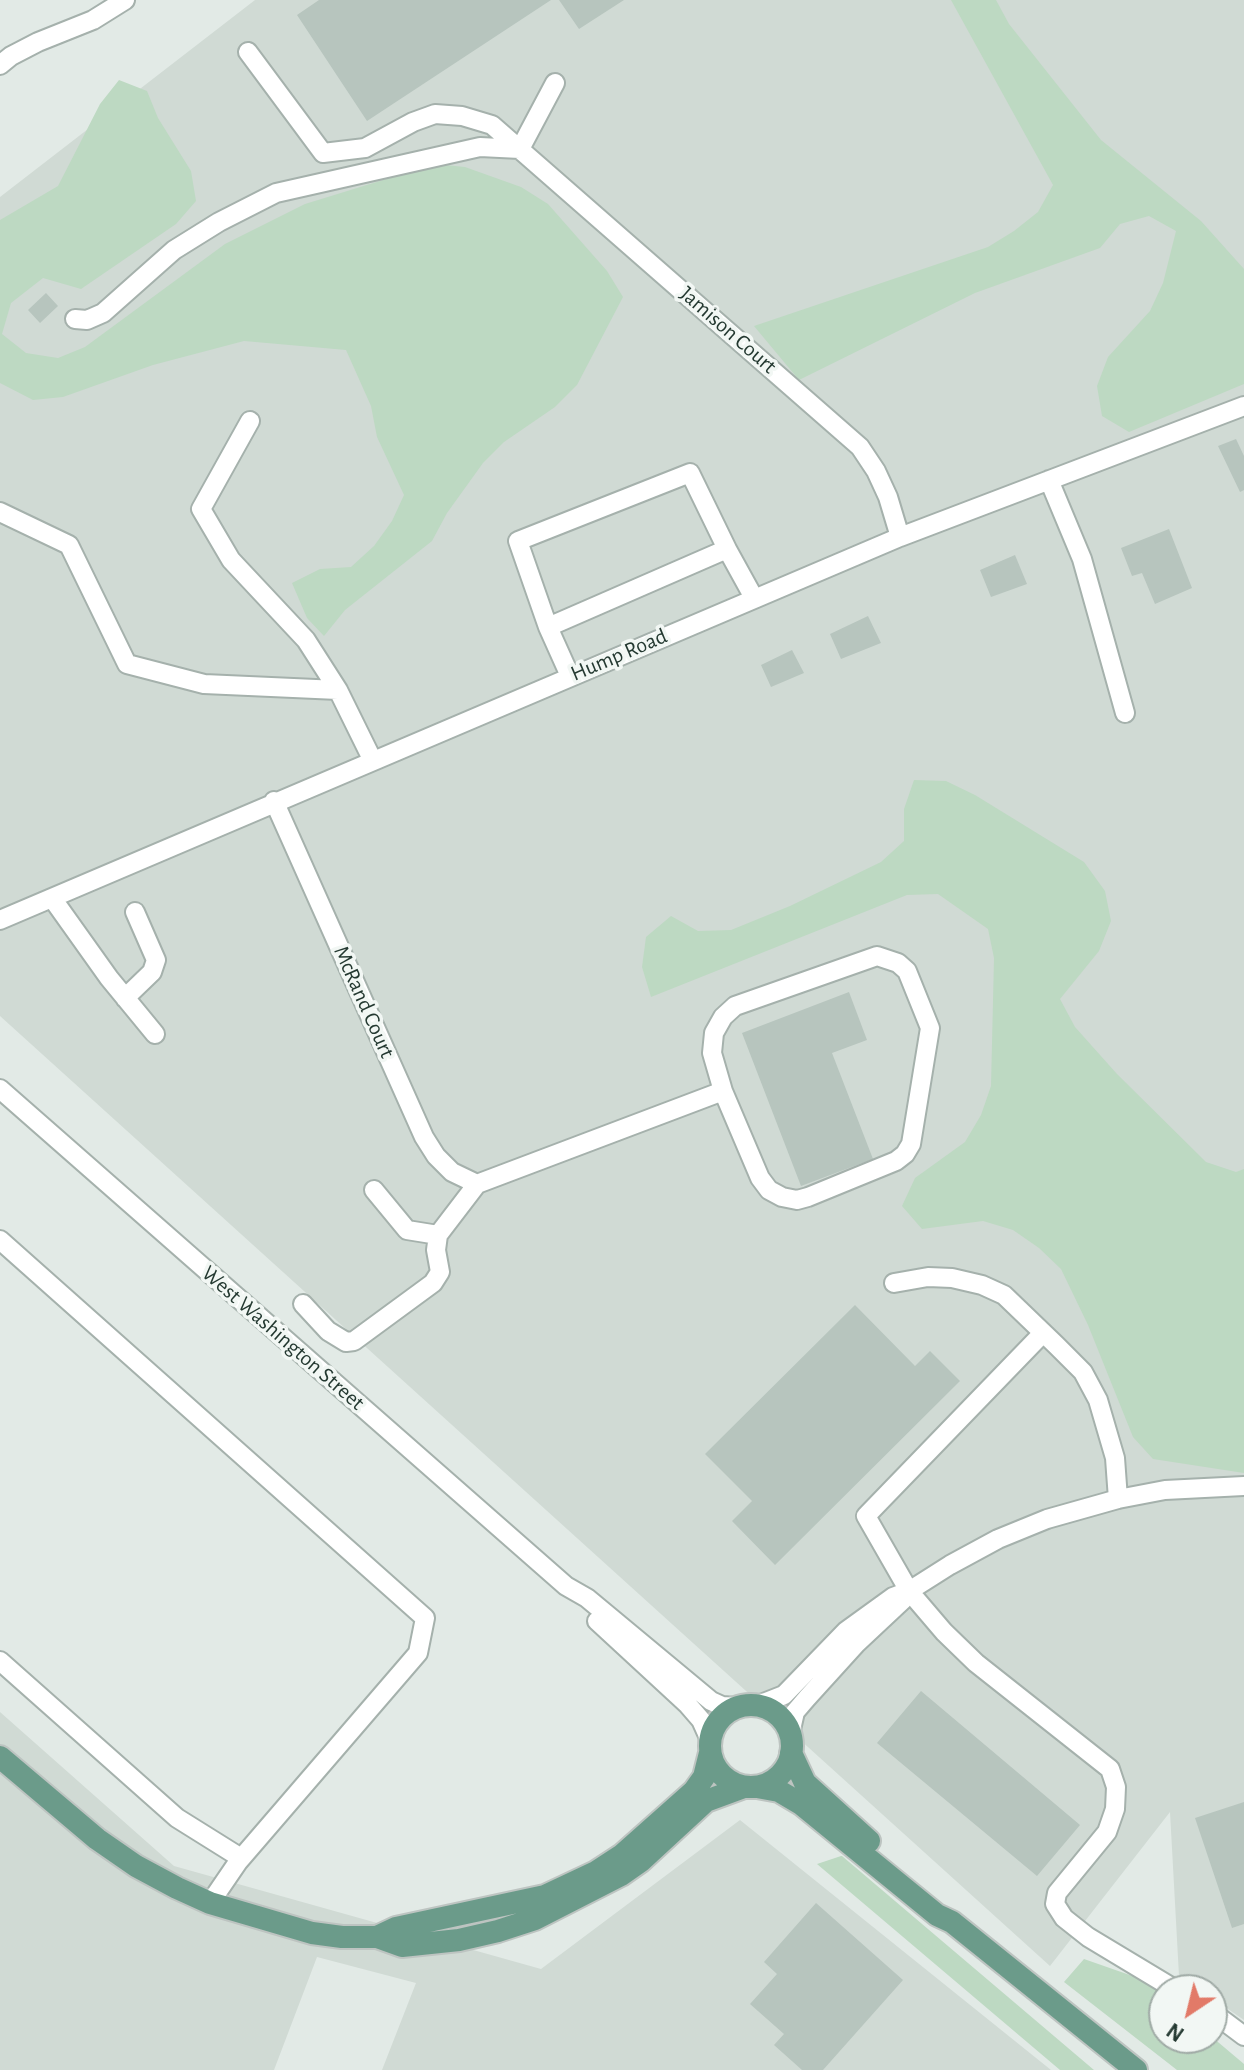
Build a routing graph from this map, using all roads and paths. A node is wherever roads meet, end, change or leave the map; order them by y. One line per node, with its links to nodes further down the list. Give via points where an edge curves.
1 (125, 0): 3 (street)
2 (248, 52): 5 (street, Jamison Court, via 323,153 365,148 435,114 492,125)
3 (0, 65)
4 (555, 83): 5 (street)
5 (520, 149): 6 (street, via 480,147 276,193 174,250 103,313); 11 (street, Jamison Court, via 860,447 876,471)
6 (75, 319)
7 (1244, 406): 9 (street, Hump Road)
8 (250, 421): 16 (street, via 201,509 231,560 306,640)
9 (1049, 480): 11 (street, Hump Road); 17 (street, via 1082,559)
10 (0, 512): 16 (street, via 69,545 127,664 204,684)
11 (900, 537): 13 (street, Hump Road)
12 (727, 549): 13 (street); 14 (street); 14 (street, via 690,473 518,541)
13 (754, 598): 15 (street, Hump Road)
14 (548, 627): 15 (street)
15 (570, 676): 18 (street, Hump Road)
16 (338, 690): 18 (street)
17 (1125, 713)
18 (372, 759): 19 (street, Hump Road)
19 (274, 801): 20 (street, Hump Road); 27 (street, McRand Court, via 424,1137 452,1172)
20 (52, 898): 22 (street, Hump Road); 23 (street)
21 (135, 912): 23 (street, via 156,960 152,972)
22 (0, 920)
23 (125, 998): 24 (street)
24 (155, 1034)
25 (0, 1089): 36 (street, West Washington Street)
26 (723, 1091): 26 (street, via 760,1178 782,1197 808,1197 896,1161 911,1144 930,1028 907,971 877,956 735,1006 714,1033 712,1053); 27 (street)
27 (477, 1184): 29 (street)
28 (374, 1190): 29 (street, via 407,1230)
29 (438, 1235): 32 (street, via 440,1272 433,1283 354,1341 328,1331)
30 (0, 1240): 44 (street, via 425,1618 418,1653)
31 (894, 1283): 33 (street, via 928,1277 982,1285 1004,1295)
32 (303, 1304)
33 (1043, 1333): 35 (street, via 1083,1372 1098,1400 1115,1458); 37 (street, via 866,1516)
34 (1244, 1486): 35 (street, via 1165,1490)
35 (1118, 1499): 37 (street, via 998,1539)
36 (566, 1586): 39 (street, West Washington Street, via 711,1701); 41 (street, West Washington Street, via 688,1705 701,1720)
37 (909, 1591): 39 (street, via 846,1631 784,1695); 40 (street, via 795,1712); 48 (street, via 976,1663 1110,1769 1115,1809 1107,1832 1057,1893 1055,1904 1088,1937)
38 (0, 1661): 44 (street, via 177,1818)
39 (747, 1706): 40 (main road, via 765,1708 781,1718); 41 (main road, via 717,1722)
40 (790, 1743): 43 (main road, via 780,1775); 46 (main road, via 812,1791 944,1908)
41 (710, 1746): 43 (main road, via 722,1775); 47 (main road, via 704,1777 694,1791 596,1872 545,1896 396,1928)
42 (0, 1757): 45 (main road, via 97,1839 136,1866)
43 (751, 1787): 46 (main road, via 779,1791 801,1804); 47 (main road, via 706,1801 621,1875 535,1919 459,1940 402,1946)
44 (241, 1858): 45 (street)
45 (210, 1903): 47 (main road, via 312,1933)
46 (952, 1922): 49 (main road)
47 (377, 1937)
48 (1149, 1974)
49 (1136, 2070)

